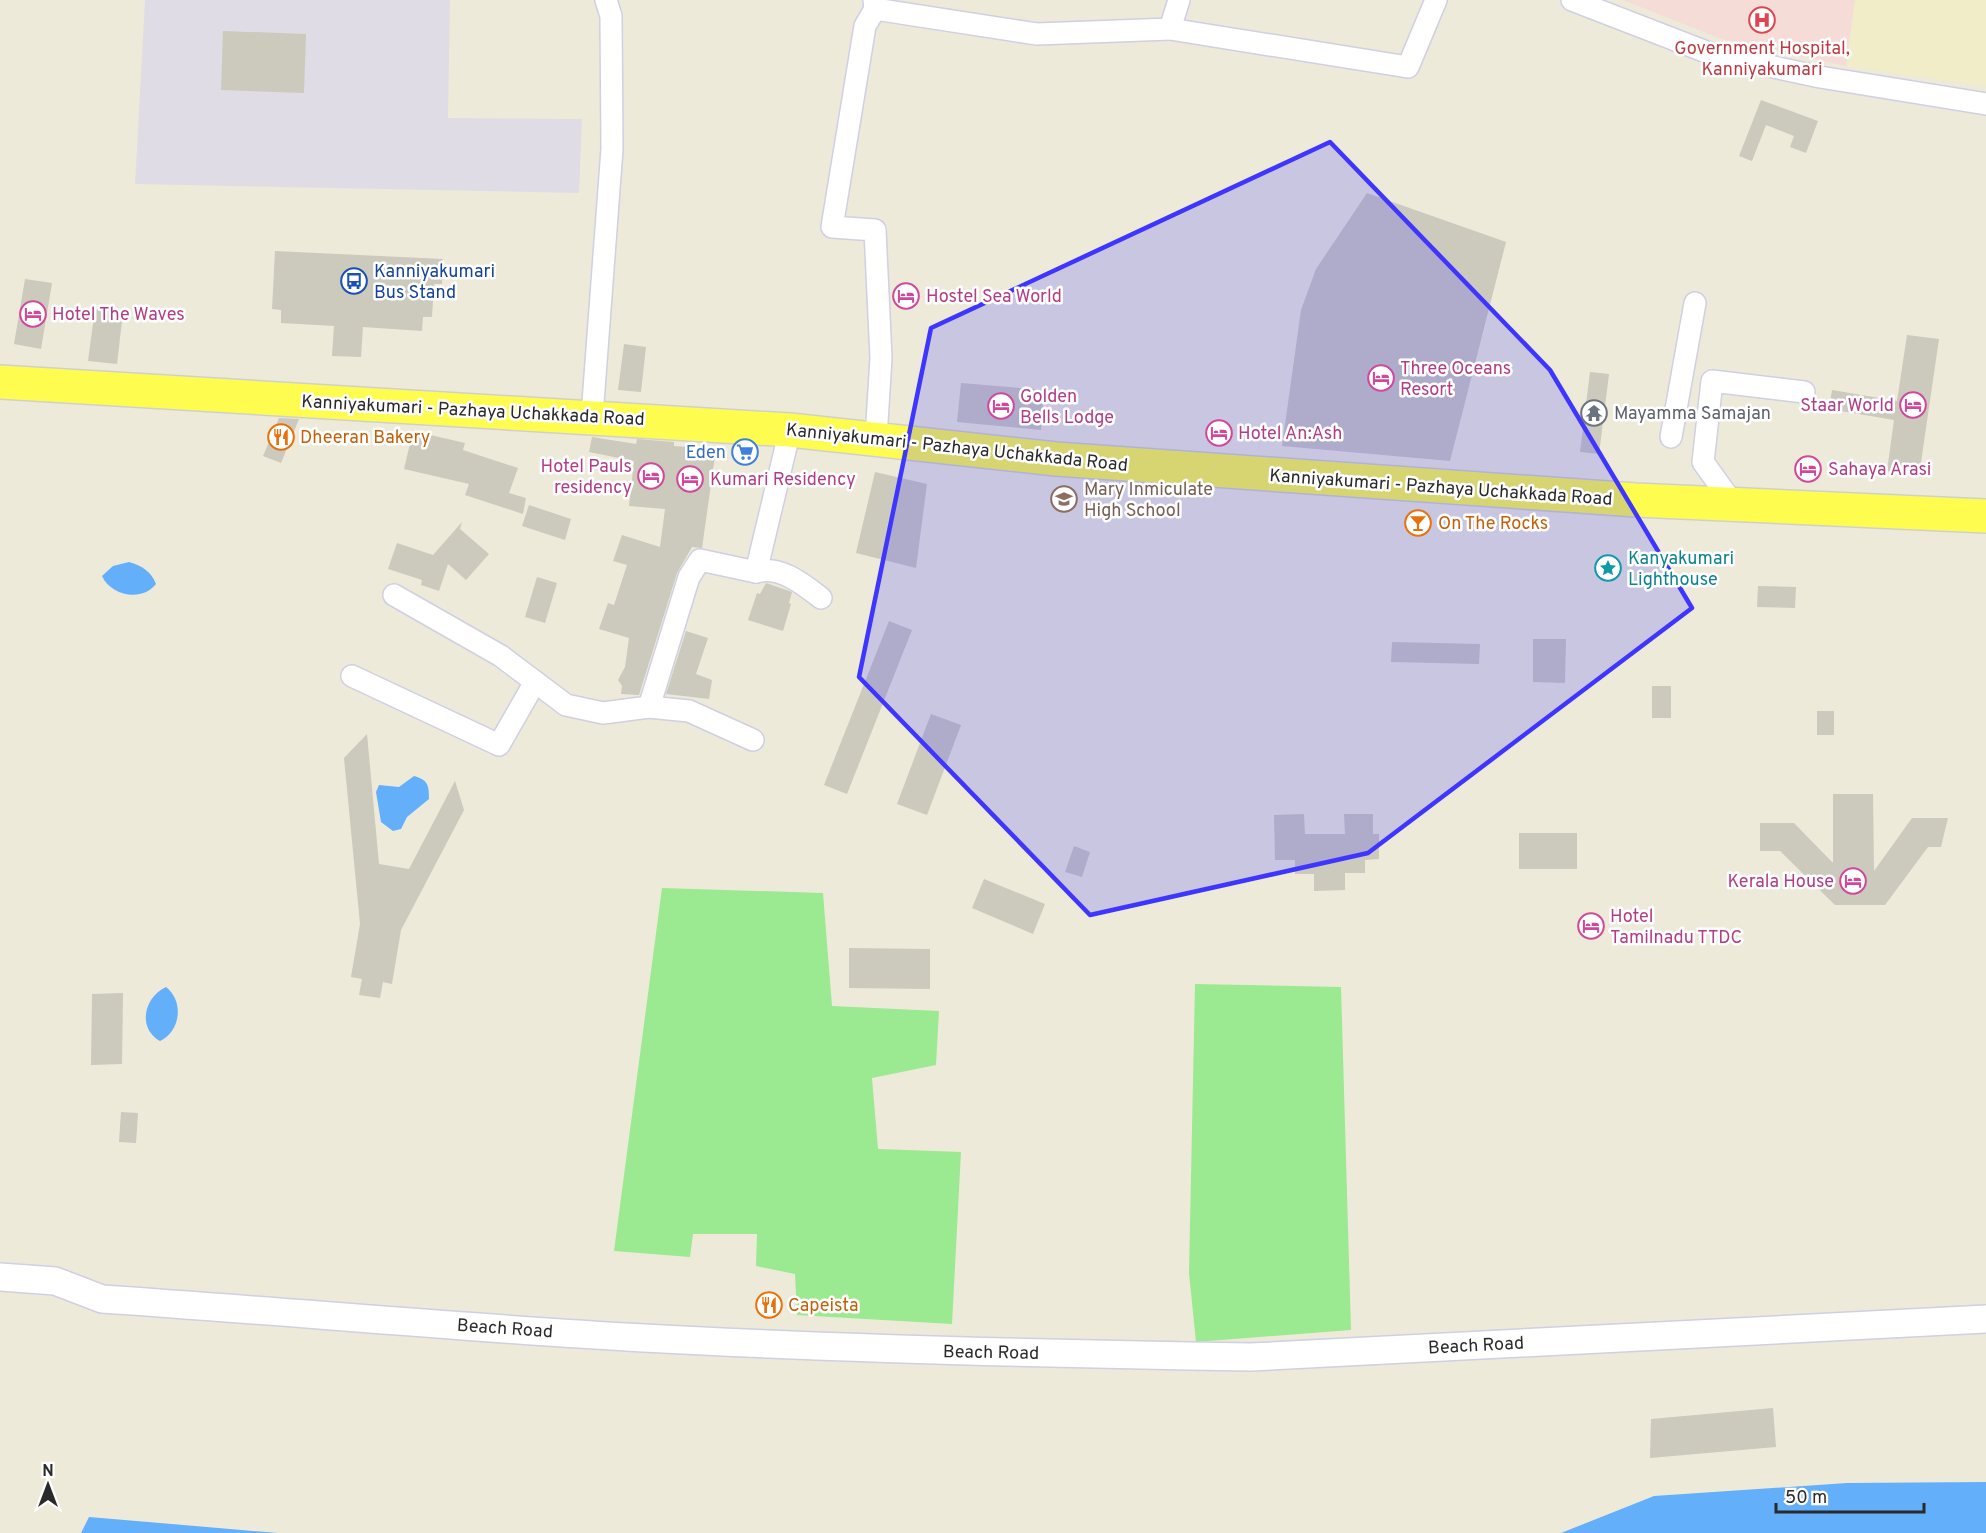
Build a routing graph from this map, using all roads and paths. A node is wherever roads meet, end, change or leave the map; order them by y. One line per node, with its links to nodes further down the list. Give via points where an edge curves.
1 (606, 0): 13 (street, via 611,16 612,149)
2 (1179, 0): 6 (street)
3 (1436, 0): 6 (street, via 1408,67)
4 (1572, 0): 7 (street, via 1709,53 1820,77)
5 (874, 4): 6 (street, via 1037,34); 16 (street, via 866,26 832,227 875,230 881,358)
6 (1170, 29)
7 (1986, 104)
8 (1695, 303): 9 (street)
9 (1686, 363): 10 (street, via 1703,367); 15 (street)
10 (1712, 381): 12 (street); 17 (street, via 1703,462)
11 (0, 382): 13 (main road, Kanniyakumari - Pazhaya Uchakkada Road)
12 (1804, 392)
13 (592, 416): 14 (main road, Kanniyakumari - Pazhaya Uchakkada Road)
14 (790, 430): 16 (main road, Kanniyakumari - Pazhaya Uchakkada Road); 19 (street)
15 (1671, 437)
16 (876, 438): 17 (main road, Kanniyakumari - Pazhaya Uchakkada Road, via 1101,462)
17 (1734, 505): 18 (main road, Kanniyakumari - Pazhaya Uchakkada Road)
18 (1986, 516)
19 (756, 572): 21 (street, via 765,569 797,579); 24 (street, via 700,560 689,577)
20 (394, 595): 23 (street, via 501,656)
21 (821, 598)
22 (352, 676): 23 (street, via 499,745)
23 (535, 682): 24 (street, via 566,705 603,713)
24 (650, 707): 25 (street, via 689,711)
25 (753, 740)
26 (0, 1277): 27 (street, Beach Road, via 55,1281 102,1299 641,1338 898,1350 1129,1355 1251,1357)
27 (1986, 1319)

